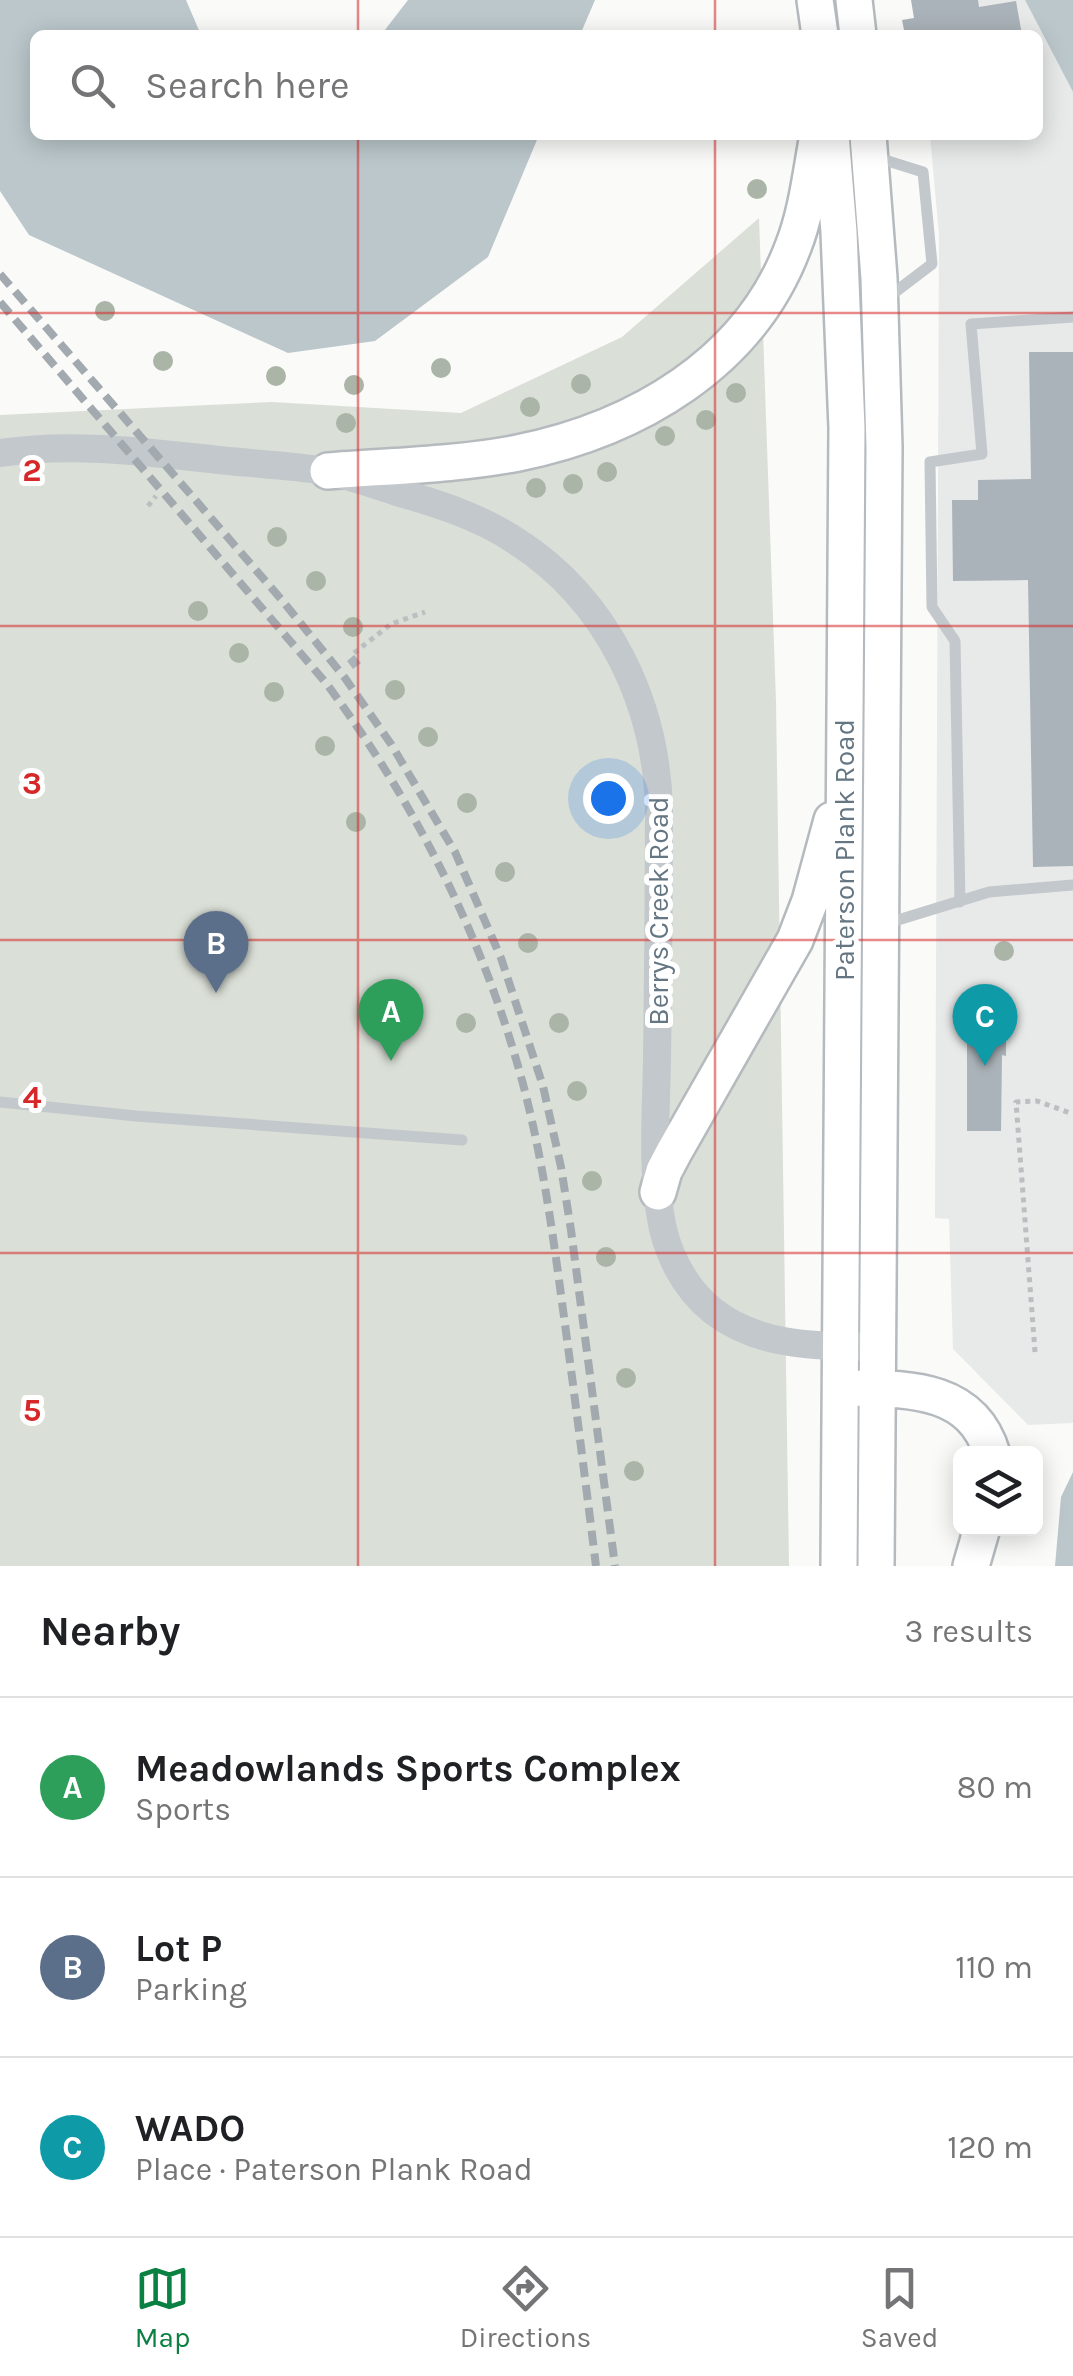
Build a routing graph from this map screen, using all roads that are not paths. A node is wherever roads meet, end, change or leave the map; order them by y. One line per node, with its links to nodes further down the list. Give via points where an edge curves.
1 (815, 0): 3 (main road)
2 (854, 0): 4 (main road)
3 (819, 30)
4 (857, 30)
5 (817, 140): 11 (main road, via 794,244 767,301 720,358 680,389 592,433 554,444 480,459)
6 (831, 140): 12 (main road, Paterson Plank Road, via 846,380)
7 (869, 146): 8 (main road, Paterson Plank Road); 8 (lane, via 923,172 932,264)
8 (880, 303): 15 (main road, Paterson Plank Road)
9 (1073, 318): 14 (lane, via 972,324 982,454 930,462 932,607 955,641)
10 (0, 453): 11 (street, Berrys Creek Road, via 96,450)
11 (328, 471): 18 (street, Berrys Creek Road, via 457,511 518,542 586,605 636,685 659,784)
12 (844, 774): 18 (main road, via 796,940 674,1152); 19 (main road, Paterson Plank Road)
13 (1073, 885): 14 (lane, via 989,892)
14 (960, 902): 15 (lane)
15 (881, 925): 20 (main road, Paterson Plank Road)
16 (0, 1102): 17 (lane)
17 (462, 1140)
18 (658, 1192): 19 (street, Berrys Creek Road, via 673,1258 708,1308 758,1335)
19 (841, 1346): 20 (street, Berrys Creek Road); 21 (main road, Paterson Plank Road)
20 (880, 1347): 22 (main road, Paterson Plank Road)
21 (840, 1387): 22 (main road); 25 (main road, Paterson Plank Road)
22 (878, 1388): 23 (main road, via 953,1402 980,1426); 26 (main road, Paterson Plank Road)
23 (989, 1446)
24 (980, 1536): 27 (main road)
25 (839, 1566)
26 (876, 1566)
27 (971, 1566)

